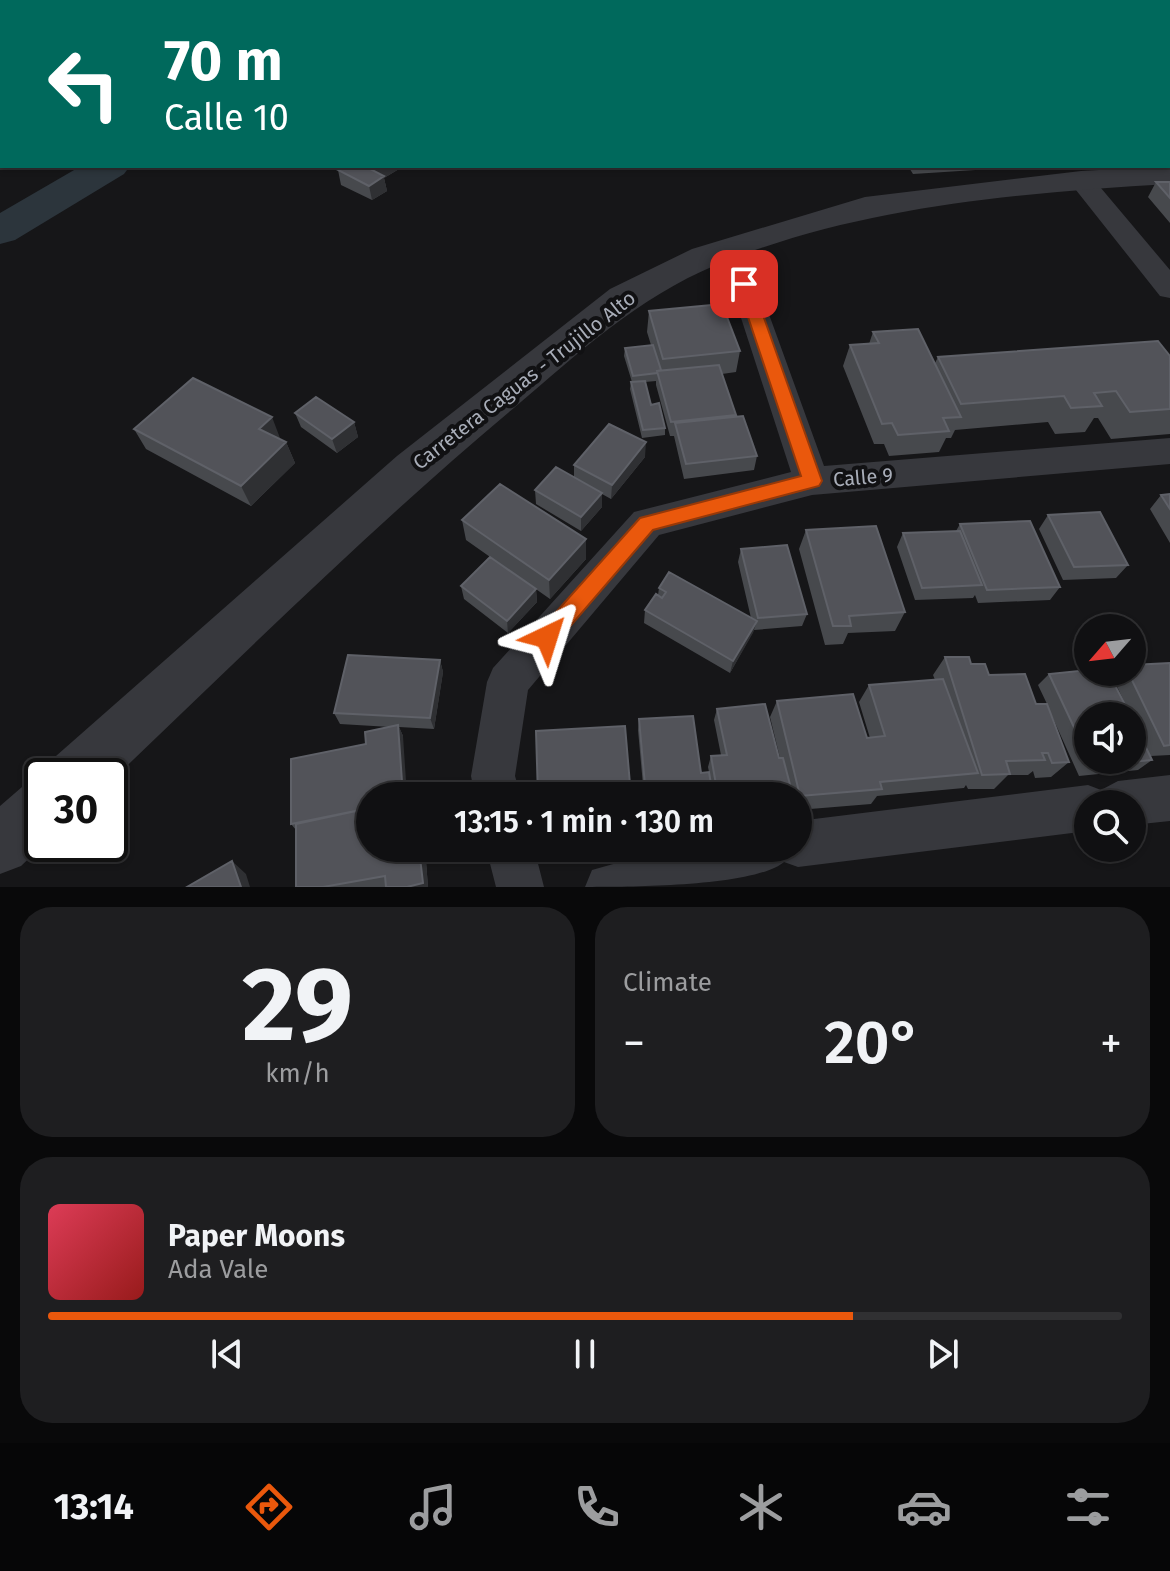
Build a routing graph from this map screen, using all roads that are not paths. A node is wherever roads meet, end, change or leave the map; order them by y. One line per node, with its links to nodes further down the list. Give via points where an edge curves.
1 (1170, 175): 2 (street, Carretera Caguas - Trujillo Alto)
2 (1081, 180): 4 (street); 7 (street, Carretera Caguas - Trujillo Alto, via 865,207 704,257 623,297 412,468)
3 (744, 284): 6 (street)
4 (1170, 289)
5 (1170, 451): 6 (street, Calle 9)
6 (812, 481): 8 (street, Calle 9, via 647,523 508,682)
7 (96, 758)
8 (494, 782)
9 (1170, 798): 10 (street)
10 (1146, 801)
11 (1074, 810): 13 (street)
12 (24, 823): 14 (street)
13 (812, 842)
14 (0, 845)
15 (514, 862): 17 (street)
16 (710, 862): 18 (street)
17 (520, 887)
18 (609, 887)

